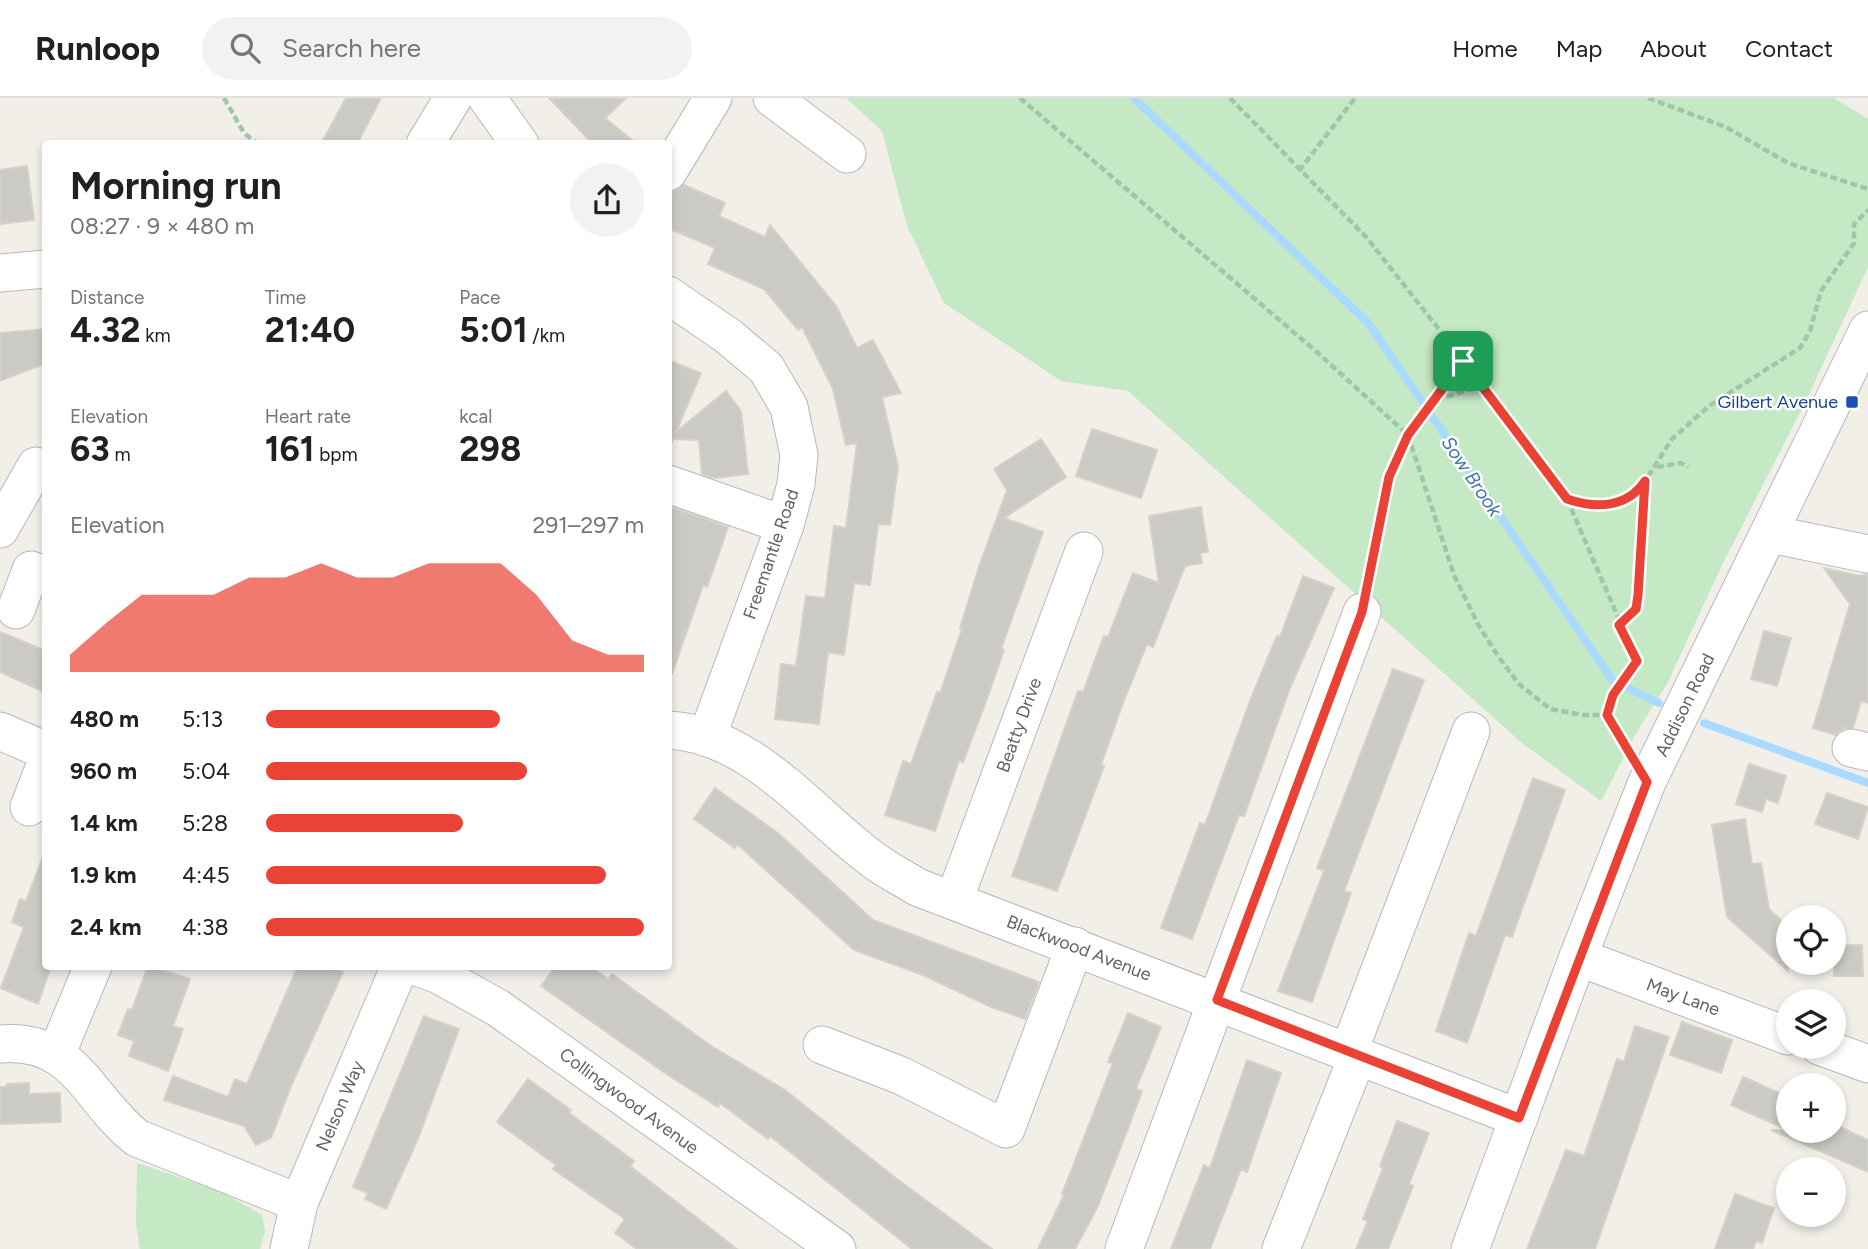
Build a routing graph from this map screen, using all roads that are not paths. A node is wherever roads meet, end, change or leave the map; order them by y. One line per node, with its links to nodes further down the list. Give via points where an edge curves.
1 (453, 98): 5 (street)
2 (487, 98): 6 (street)
3 (713, 98): 8 (street)
4 (772, 98): 7 (street)
5 (427, 140)
6 (517, 140)
7 (847, 154)
8 (672, 165)
9 (42, 269): 10 (street)
10 (0, 273)
11 (672, 298): 15 (street, Freemantle Road, via 766,368 789,407 799,455)
12 (1868, 330): 17 (street, Addison Road)
13 (36, 466): 16 (street)
14 (672, 485): 15 (street)
15 (785, 525): 26 (street, Freemantle Road)
16 (0, 529)
17 (1770, 534): 19 (street); 32 (street, Addison Road, via 1647,782)
18 (1084, 551): 30 (street, Beatty Drive)
19 (1868, 554)
20 (42, 575): 21 (street, via 31,570)
21 (16, 610)
22 (1362, 612): 36 (street)
23 (0, 731): 27 (street)
24 (672, 731): 26 (street, Blackwood Avenue)
25 (1471, 731): 40 (street)
26 (707, 737): 30 (street, Blackwood Avenue, via 742,752 876,862 917,887)
27 (42, 749)
28 (42, 773): 29 (street)
29 (29, 807)
30 (954, 900): 31 (street, Blackwood Avenue)
31 (1075, 946): 36 (street, Blackwood Avenue); 39 (street, via 1006,1129 902,1076)
32 (1578, 957): 37 (street, May Lane); 44 (street, Addison Road)
33 (91, 970): 41 (street)
34 (398, 970): 45 (street, Nelson Way)
35 (425, 970): 47 (street, Collingwood Avenue, via 498,1008)
36 (1217, 1000): 40 (street, Blackwood Avenue); 48 (street)
37 (1776, 1031)
38 (0, 1044): 41 (street, via 40,1046)
39 (822, 1045)
40 (1354, 1053): 44 (street, Blackwood Avenue); 49 (street)
41 (56, 1055): 45 (street, via 81,1073 136,1138)
42 (1846, 1056): 43 (street)
43 (1868, 1064)
44 (1519, 1118): 50 (street, Addison Road)
45 (299, 1203): 46 (street, Nelson Way)
46 (289, 1249)
47 (837, 1249)
48 (1124, 1249)
49 (1281, 1249)
50 (1470, 1249)

